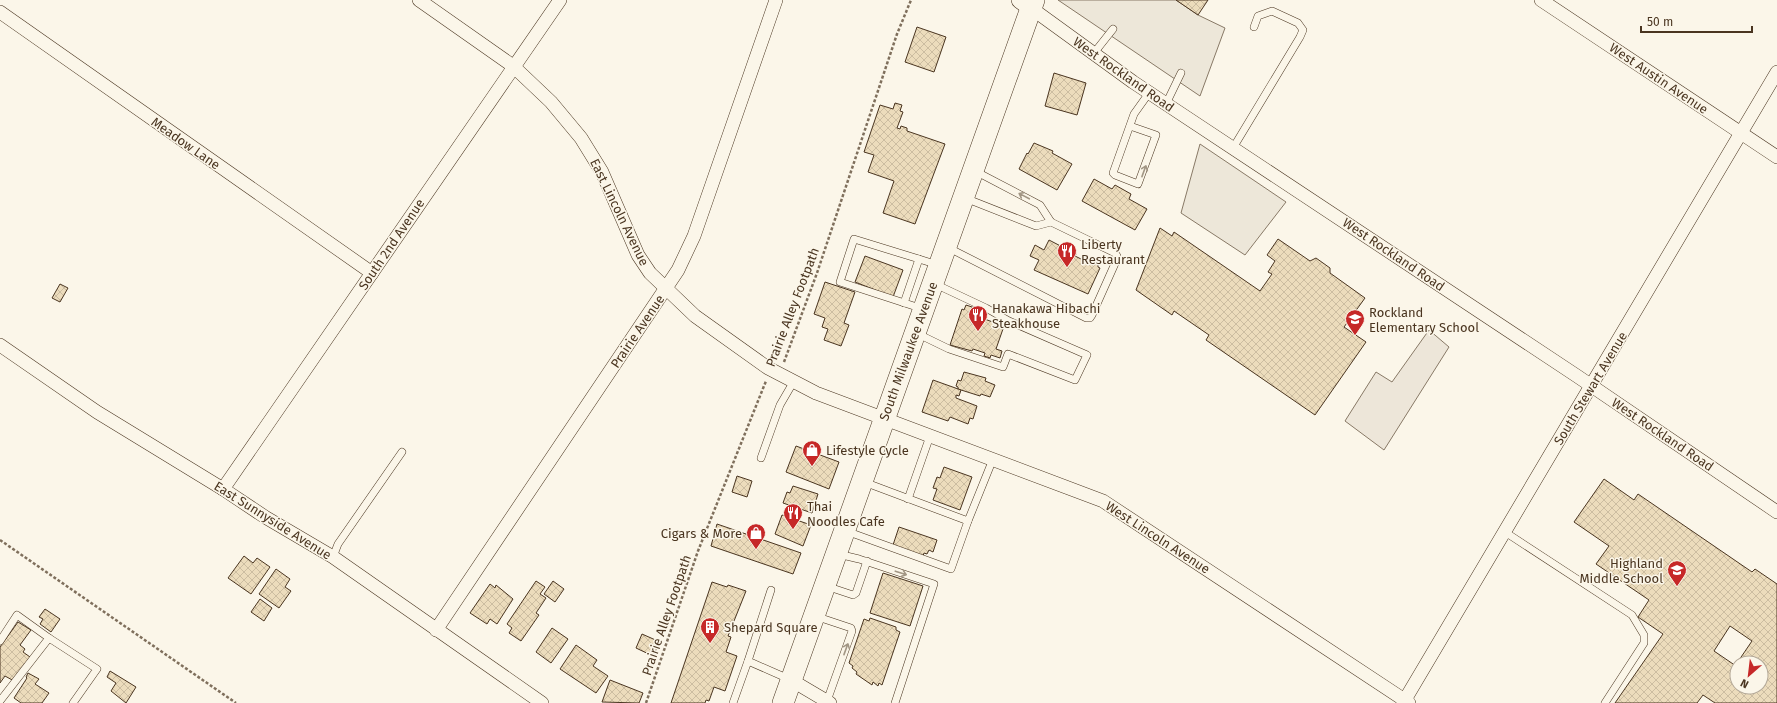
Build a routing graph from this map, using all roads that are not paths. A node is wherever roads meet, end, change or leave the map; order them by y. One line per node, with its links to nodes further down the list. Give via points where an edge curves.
1 (419, 0): 10 (street, East Lincoln Avenue)
2 (560, 0): 10 (street, South 2nd Avenue)
3 (776, 0): 26 (street, Prairie Avenue, via 694,236 678,270)
4 (1543, 0): 16 (street, West Austin Avenue)
5 (1028, 3): 9 (street, West Rockland Road); 19 (main road, South Milwaukee Avenue)
6 (0, 12): 24 (street, Meadow Lane)
7 (1254, 27): 17 (lane, via 1258,16 1272,11 1298,23 1303,30)
8 (1113, 29): 9 (lane)
9 (1094, 53): 13 (street, West Rockland Road)
10 (513, 66): 24 (street, South 2nd Avenue); 26 (street, East Lincoln Avenue, via 551,102 581,138 602,172 638,255 650,273)
11 (1777, 72): 16 (street, South Stewart Avenue)
12 (1181, 73): 14 (lane)
13 (1149, 93): 14 (street, West Rockland Road); 15 (lane, via 1134,114)
14 (1166, 104): 17 (street, West Rockland Road)
15 (1130, 126): 15 (lane, one-way to 15, via 1113,173 1138,184 1156,138 1154,134)
16 (1742, 133): 18 (street, West Austin Avenue); 31 (street, South Stewart Avenue)
17 (1233, 148): 31 (street, West Rockland Road)
18 (1777, 157)
19 (973, 170): 20 (main road, South Milwaukee Avenue); 21 (lane, one-way to 19, via 1040,205)
20 (963, 197): 21 (lane, via 1036,226); 22 (main road, South Milwaukee Avenue)
21 (1051, 222): 22 (lane, via 1117,256 1090,318)
22 (946, 246): 25 (main road, South Milwaukee Avenue)
23 (919, 259): 25 (lane); 27 (lane); 27 (lane, via 856,239 853,241 840,282)
24 (372, 273): 38 (street, South 2nd Avenue)
25 (936, 274): 27 (main road, South Milwaukee Avenue); 28 (lane, via 1009,321 1087,355 1075,380 1008,354 1003,367 949,350)
26 (666, 288): 30 (street, East Lincoln Avenue, via 695,316); 50 (street, Prairie Avenue)
27 (913, 306): 28 (main road, South Milwaukee Avenue)
28 (915, 332): 32 (main road, South Milwaukee Avenue)
29 (0, 345): 38 (street, East Sunnyside Avenue, via 97,412)
30 (794, 381): 32 (street, East Lincoln Avenue, via 816,393); 35 (lane, via 780,405)
31 (1592, 386): 40 (street, West Rockland Road); 43 (street, South Stewart Avenue)
32 (884, 418): 33 (street, West Lincoln Avenue); 37 (main road, South Milwaukee Avenue)
33 (930, 436): 36 (street, West Lincoln Avenue); 39 (lane)
34 (402, 452): 45 (lane, via 338,544)
35 (761, 458)
36 (993, 459): 41 (lane); 57 (street, West Lincoln Avenue, via 1114,507)
37 (862, 481): 39 (lane); 42 (main road, South Milwaukee Avenue)
38 (223, 489): 45 (street, East Sunnyside Avenue, via 265,518)
39 (908, 499): 41 (lane)
40 (1776, 508)
41 (968, 521): 42 (lane, via 951,569)
42 (844, 530): 44 (main road, South Milwaukee Avenue)
43 (1505, 532): 57 (street, South Stewart Avenue); 63 (lane, via 1632,615 1644,635 1644,643)
44 (836, 554): 46 (lane); 47 (main road, South Milwaukee Avenue)
45 (332, 557): 50 (street, East Sunnyside Avenue)
46 (867, 561): 47 (lane, via 856,593 853,595); 62 (lane, one-way to 62, via 933,583 934,586)
47 (824, 586): 49 (main road, South Milwaukee Avenue)
48 (771, 590): 53 (lane)
49 (814, 616): 54 (main road, South Milwaukee Avenue); 56 (lane, one-way to 49, via 852,631 851,628)
50 (436, 630): 59 (street, East Sunnyside Avenue)
51 (49, 638): 52 (lane, via 17,615); 55 (lane); 58 (lane, via 97,669)
52 (0, 641)
53 (748, 661): 54 (lane); 60 (lane)
54 (791, 680): 56 (street); 61 (main road, South Milwaukee Avenue)
55 (0, 701)
56 (829, 702)
57 (1406, 702)
58 (73, 703)
59 (542, 703)
60 (733, 703)
61 (783, 703)
62 (895, 703)
63 (1605, 703)

